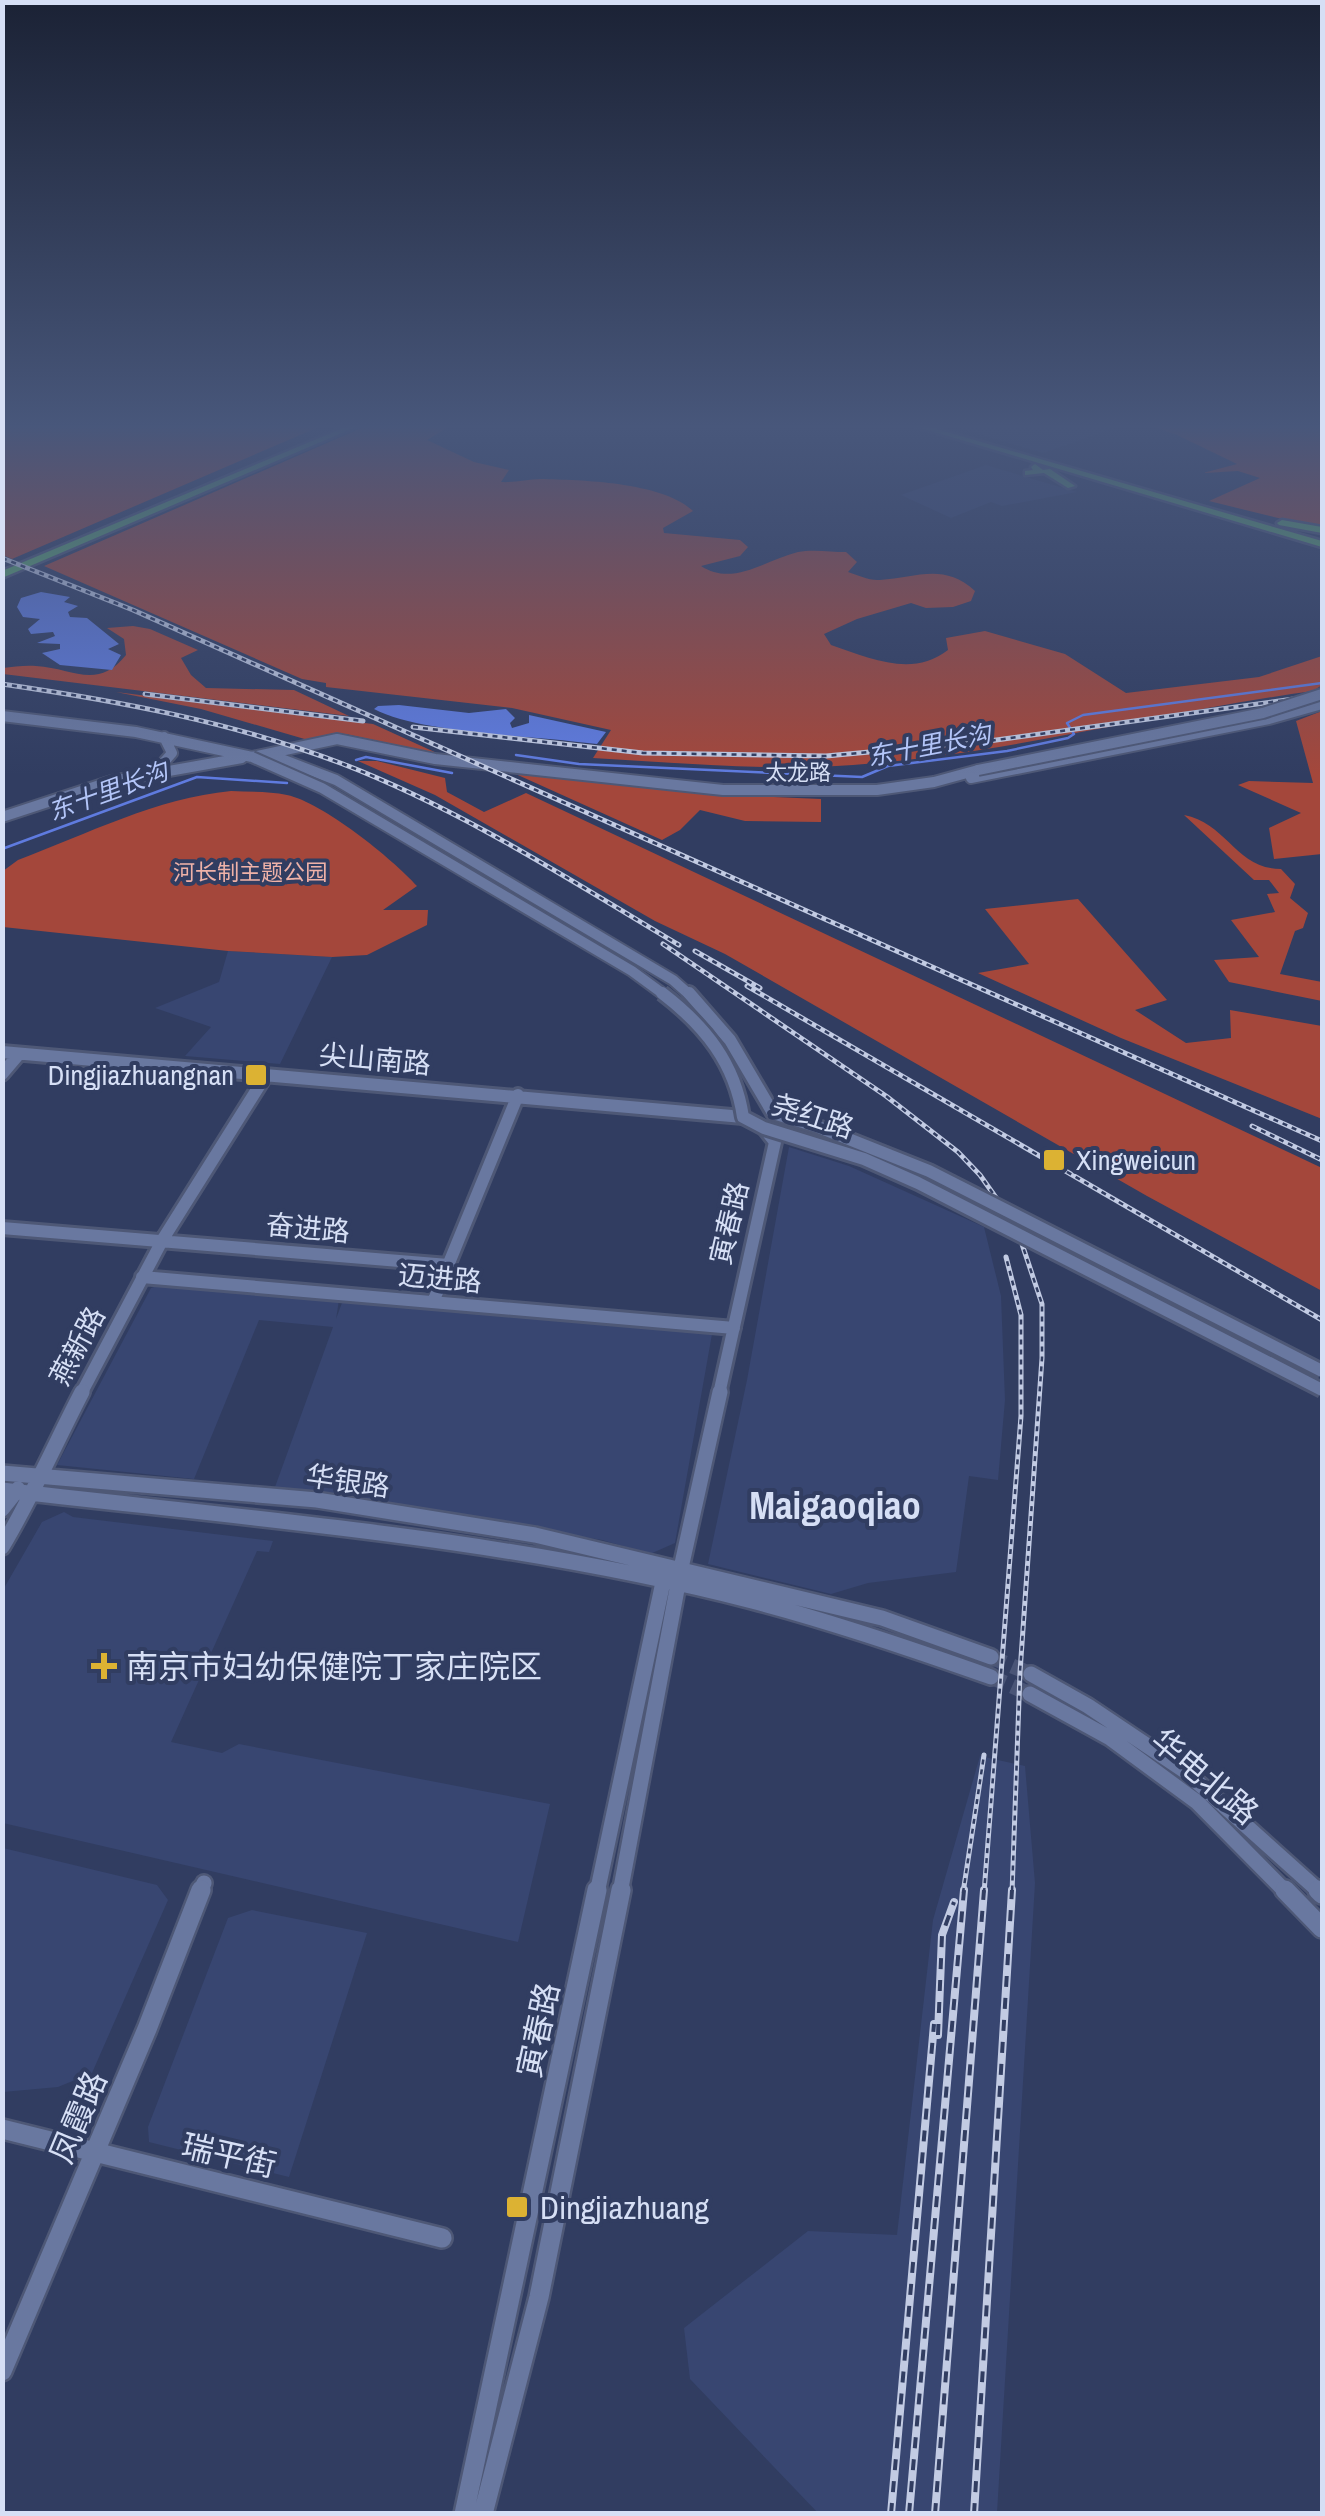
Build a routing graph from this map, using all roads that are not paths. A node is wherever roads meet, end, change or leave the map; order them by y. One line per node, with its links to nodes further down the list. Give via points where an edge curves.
1 (75, 540): 3 (highway)
2 (78, 540): 3 (highway)
3 (2, 572)
4 (1322, 694): 11 (main road, bridge, via 1264,713)
5 (1322, 704): 11 (main road, bridge)
6 (2, 713): 7 (main road, 太龙路); 8 (main road, 太龙路, via 159,732)
7 (164, 738): 9 (main road, 太龙路); 10 (main road, via 172,753)
8 (269, 754): 9 (main road, 太龙路); 11 (main road, 太龙路, via 337,739 435,759 723,790 820,793); 26 (main road, 尧红路, bridge, via 336,780 673,980 729,1035 773,1113 929,1172)
9 (252, 756): 10 (main road); 18 (main road, 尧红路, bridge, via 322,788 668,996 722,1053 742,1096)
10 (152, 772): 12 (main road)
11 (982, 773)
12 (2, 817)
13 (2, 1052): 14 (main road, 尖山南路)
14 (19, 1054): 15 (main road); 16 (main road, 尖山南路)
15 (2, 1074)
16 (266, 1075): 17 (main road, 尖山南路); 21 (main road, 燕新路)
17 (518, 1095): 18 (main road, 尖山南路); 22 (main road)
18 (742, 1117): 19 (main road, 尧红路, bridge)
19 (764, 1128): 25 (main road, 寅春路, via 775,1142); 27 (main road, 尧红路, bridge, via 918,1182)
20 (2, 1228): 21 (main road, 奋进路)
21 (164, 1239): 22 (main road, 奋进路); 23 (main road, 燕新路)
22 (448, 1266): 24 (main road)
23 (142, 1277): 24 (main road, 迈进路); 29 (main road, 燕新路)
24 (432, 1302): 25 (main road, 迈进路)
25 (734, 1328): 34 (main road, 寅春路)
26 (1322, 1371)
27 (1322, 1390)
28 (2, 1474): 29 (main road, 华银路)
29 (37, 1477): 30 (main road, 燕新路); 31 (main road, 燕新路); 34 (main road, 华银路, via 317,1500 535,1535)
30 (8, 1491): 31 (main road, 华银路); 32 (main road, 燕新路)
31 (34, 1494): 33 (main road, 燕新路); 34 (main road, 华银路, via 347,1527)
32 (2, 1510)
33 (2, 1547)
34 (675, 1578): 35 (main road, via 882,1618); 37 (main road, via 920,1648); 46 (main road, 寅春路); 47 (main road, 寅春路, via 539,2298)
35 (992, 1657)
36 (1031, 1674): 40 (main road, 华电北路, via 1185,1771)
37 (991, 1677)
38 (1030, 1694): 41 (main road, 华电北路, via 1110,1738 1197,1802)
39 (204, 1883): 43 (main road, 凤霞路)
40 (1322, 1894)
41 (1322, 1928)
42 (2, 2129): 43 (main road, 瑞平街)
43 (95, 2154): 44 (main road, 瑞平街); 45 (main road, 凤霞路)
44 (442, 2238)
45 (2, 2371)
46 (464, 2514)
47 (483, 2514)

